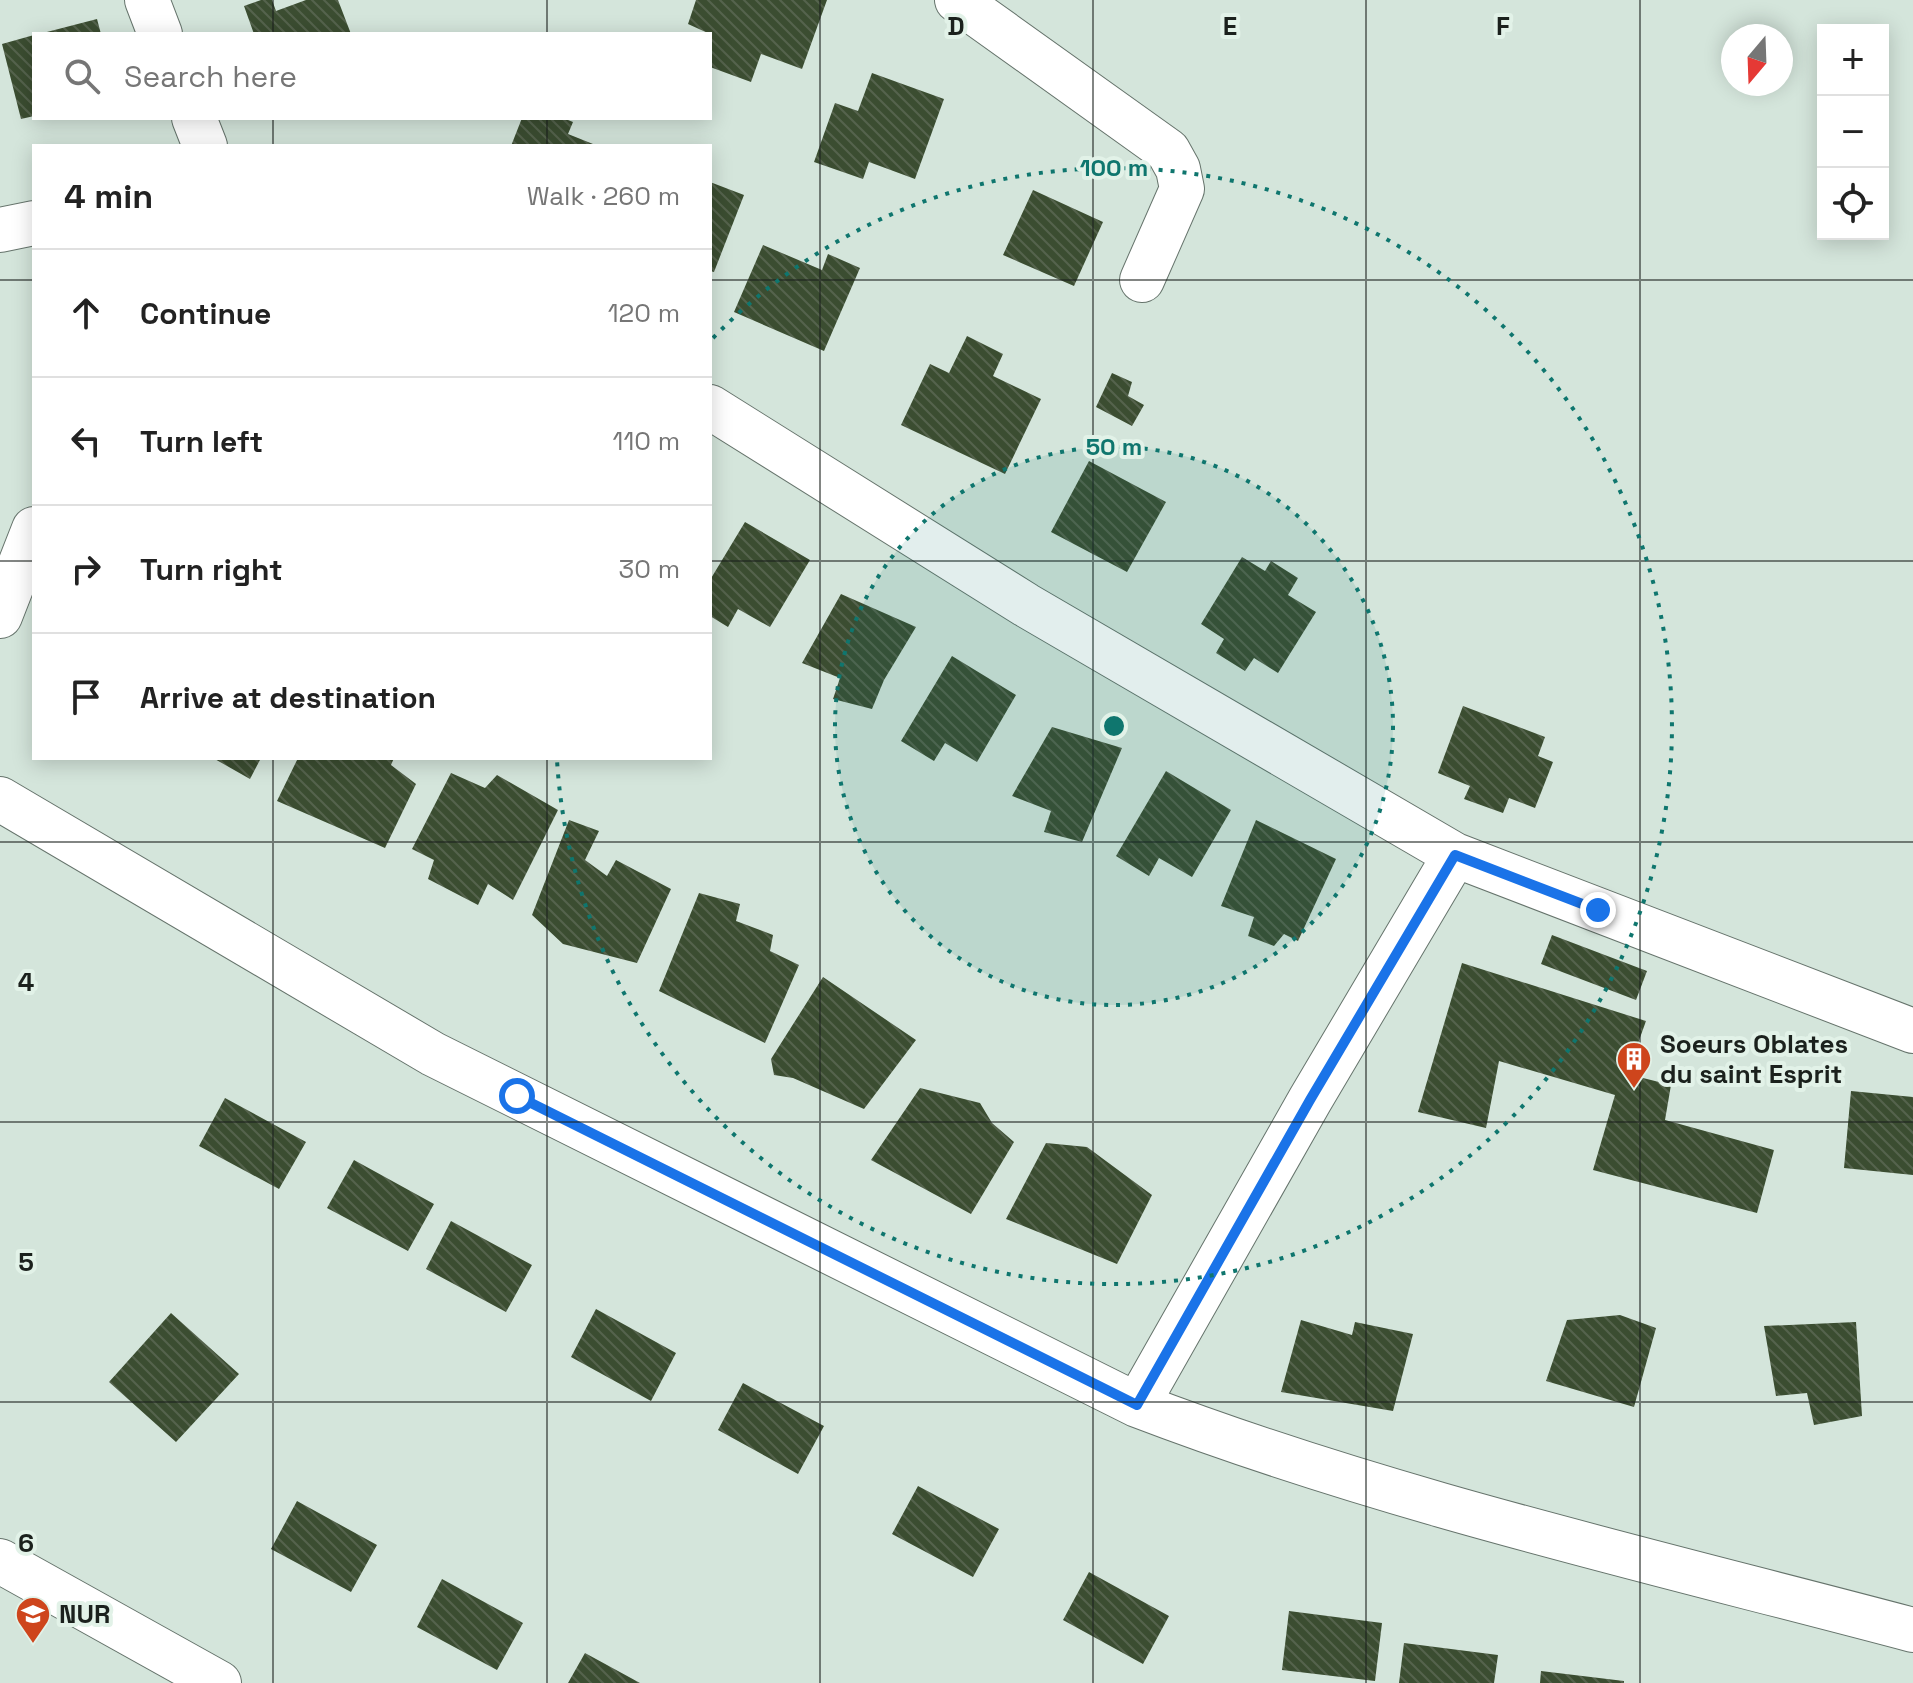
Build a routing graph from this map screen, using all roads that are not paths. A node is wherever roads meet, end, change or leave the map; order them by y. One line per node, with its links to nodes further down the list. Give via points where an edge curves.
1 (147, 0): 3 (street)
2 (957, 0): 8 (street, via 1168,151 1182,189)
3 (159, 32)
4 (195, 120): 5 (street)
5 (204, 144)
6 (32, 223): 7 (street)
7 (0, 230)
8 (1142, 280)
9 (712, 408): 13 (street, via 1026,605)
10 (32, 534): 11 (street)
11 (0, 616)
12 (0, 799): 15 (street, via 433,1054)
13 (1455, 855): 14 (street); 15 (street)
14 (1913, 1031)
15 (1137, 1405): 17 (street, via 1225,1438 1481,1515)
16 (0, 1561): 18 (street)
17 (1913, 1630)
18 (219, 1683)

